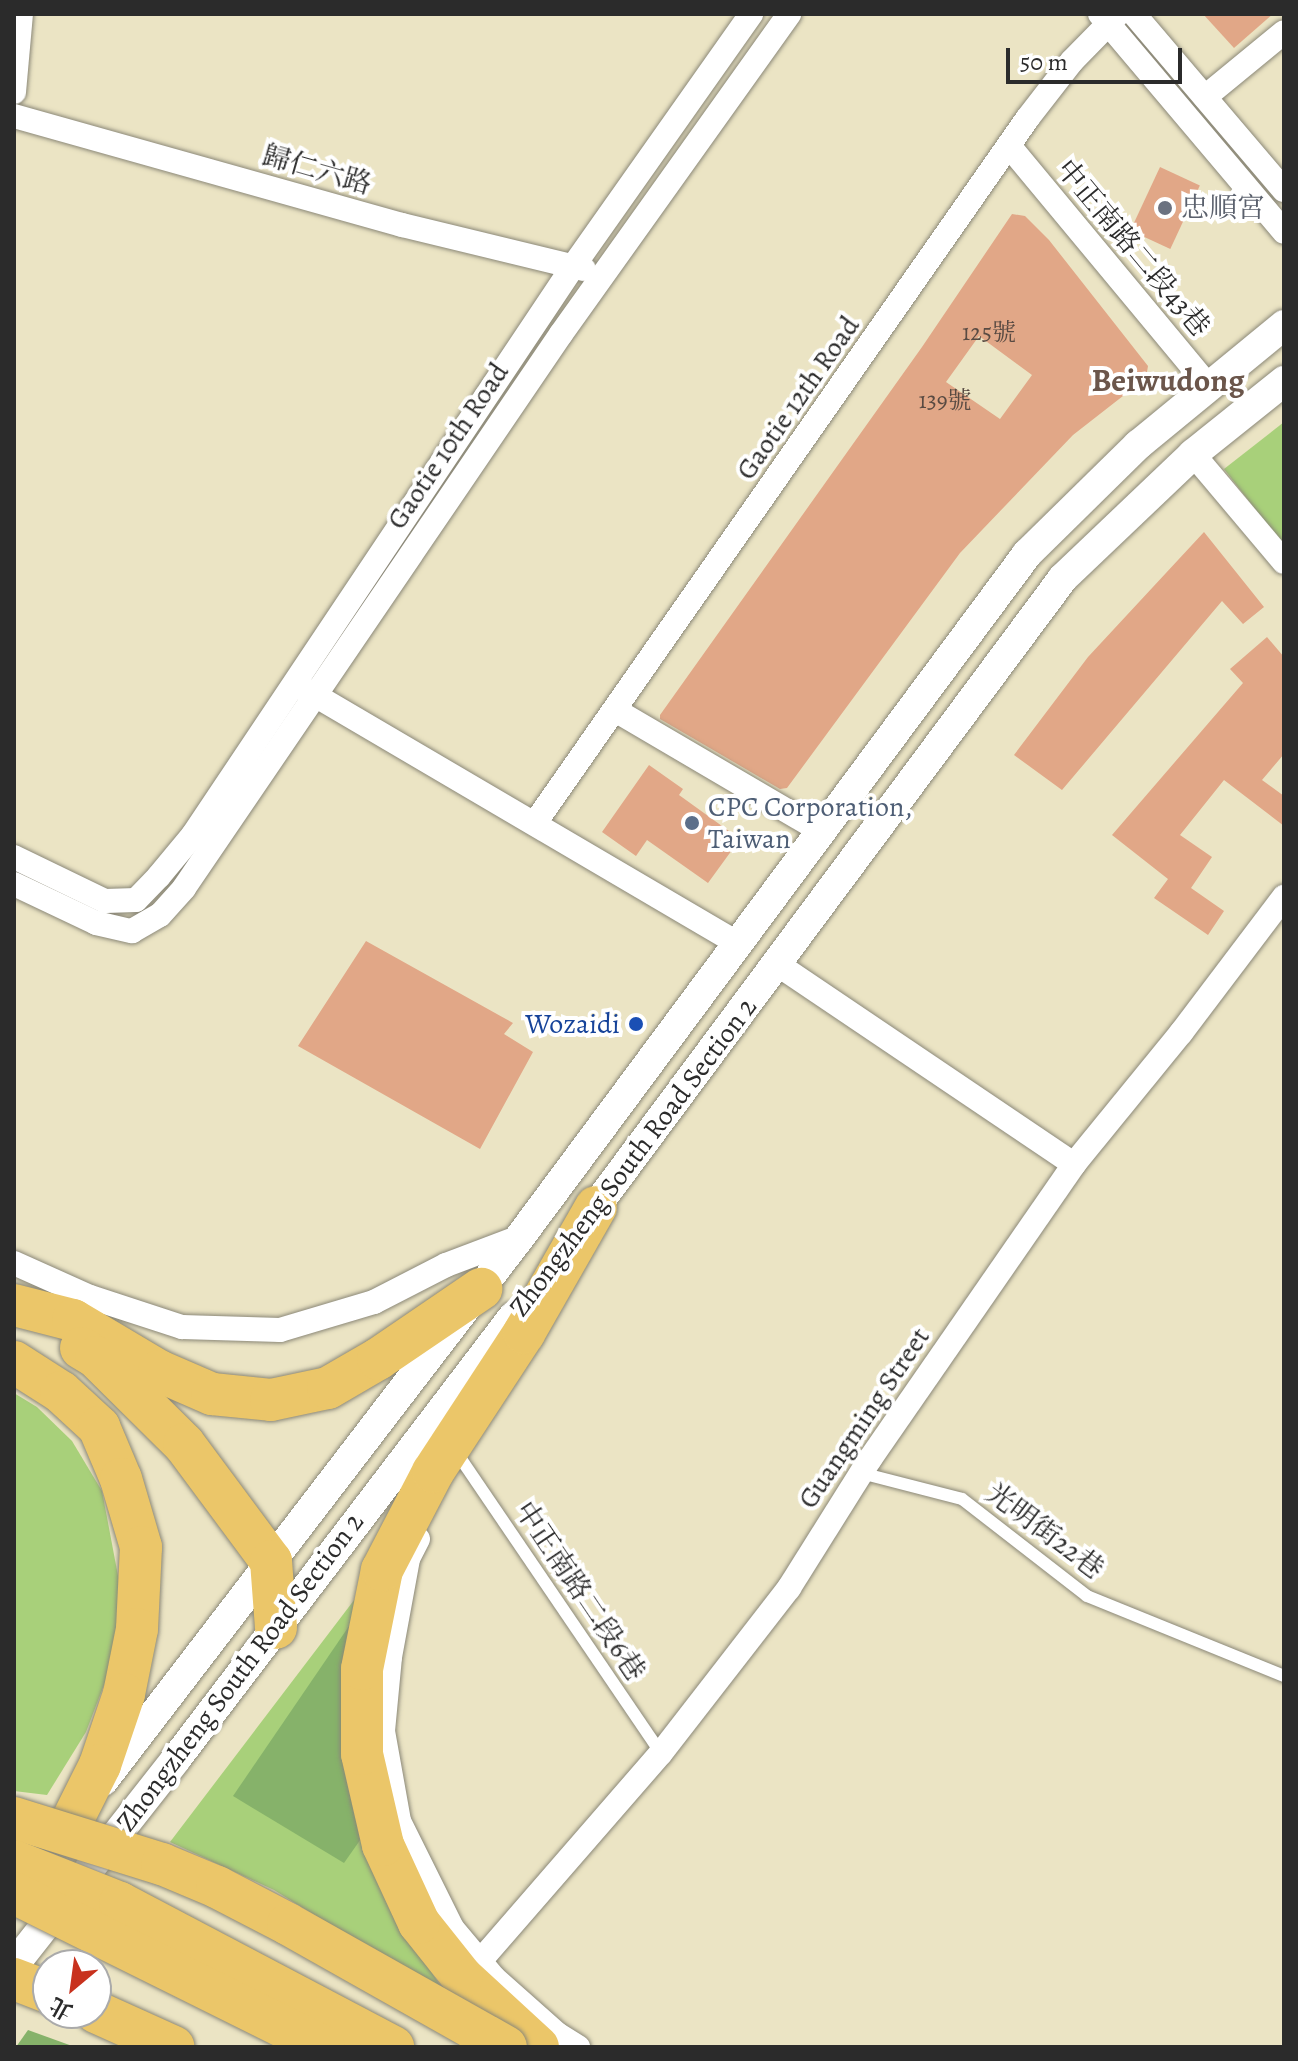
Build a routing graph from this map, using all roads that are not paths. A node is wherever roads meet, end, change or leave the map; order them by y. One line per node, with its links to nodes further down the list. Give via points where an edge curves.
1 (21, 14): 7 (street)
2 (751, 14): 13 (street, Gaotie 10th Road)
3 (789, 14): 14 (street, Gaotie 10th Road)
4 (1134, 14): 8 (street)
5 (1109, 17): 10 (street, Gaotie 12th Road); 12 (street)
6 (1284, 32): 8 (street)
7 (14, 92)
8 (1205, 97): 11 (street)
9 (14, 116): 13 (street, 歸仁六路)
10 (1010, 147): 17 (street, 中正南路二段43巷); 22 (street, Gaotie 12th Road)
11 (1284, 190)
12 (1284, 232)
13 (572, 268): 14 (street, 歸仁六路); 20 (street, Gaotie 10th Road)
14 (607, 271): 21 (street, Gaotie 10th Road)
15 (1284, 325): 17 (street, Zhongzheng South Road Section 2)
16 (1284, 381): 18 (street, Zhongzheng South Road Section 2)
17 (1209, 387): 24 (street, Zhongzheng South Road Section 2, via 1138,445 1027,554)
18 (1193, 454): 19 (street); 29 (street, Zhongzheng South Road Section 2, via 1063,578)
19 (1284, 562)
20 (293, 682): 21 (street); 25 (street, Gaotie 10th Road, via 193,835 136,900 105,901)
21 (314, 696): 23 (street); 26 (street, Gaotie 10th Road, via 184,888 160,915 132,931 96,923)
22 (615, 710): 23 (street, Gaotie 12th Road); 24 (street)
23 (535, 823): 28 (street)
24 (821, 831): 28 (street, Zhongzheng South Road Section 2)
25 (14, 857)
26 (14, 884)
27 (1284, 897): 30 (street, Guangming Street)
28 (737, 943): 32 (street, Zhongzheng South Road Section 2)
29 (777, 964): 30 (street); 31 (street, Zhongzheng South Road Section 2)
30 (1074, 1164): 39 (street, Guangming Street)
31 (596, 1207): 37 (highway); 41 (street, Zhongzheng South Road Section 2)
32 (520, 1237): 33 (street, via 446,1265 374,1302 280,1330 182,1327 90,1297); 34 (street, Zhongzheng South Road Section 2)
33 (14, 1263)
34 (481, 1289): 35 (highway, via 328,1388 271,1400 212,1394 159,1371 73,1320); 40 (street, Zhongzheng South Road Section 2)
35 (14, 1306): 40 (highway, via 96,1357 151,1411 184,1444)
36 (14, 1362): 45 (highway, via 61,1392 99,1427 141,1547 137,1629 124,1694 100,1765)
37 (474, 1411): 38 (street); 55 (highway, via 433,1472 382,1570 362,1669 362,1754 383,1845 419,1923 462,1977)
38 (459, 1456): 43 (lane, 中正南路二段6巷); 48 (street, via 408,1559 383,1731 399,1821 452,1928)
39 (861, 1473): 42 (lane, 光明街22巷, via 962,1499 1087,1596); 43 (street, Guangming Street, via 789,1588)
40 (271, 1561): 41 (highway); 45 (street, Zhongzheng South Road Section 2)
41 (276, 1628): 49 (street, Zhongzheng South Road Section 2)
42 (1284, 1676)
43 (661, 1753): 48 (street, Guangming Street)
44 (14, 1818): 54 (highway, bridge, via 162,1864 217,1887)
45 (72, 1821): 47 (street, Zhongzheng South Road Section 2)
46 (14, 1861): 53 (highway, bridge, via 120,1903)
47 (14, 1892): 52 (highway, bridge)
48 (481, 1960): 56 (street, via 494,1978)
49 (14, 1965)
50 (112, 2019): 51 (highway)
51 (174, 2047)
52 (324, 2047)
53 (393, 2047)
54 (506, 2047)
55 (538, 2047)
56 (578, 2047)

